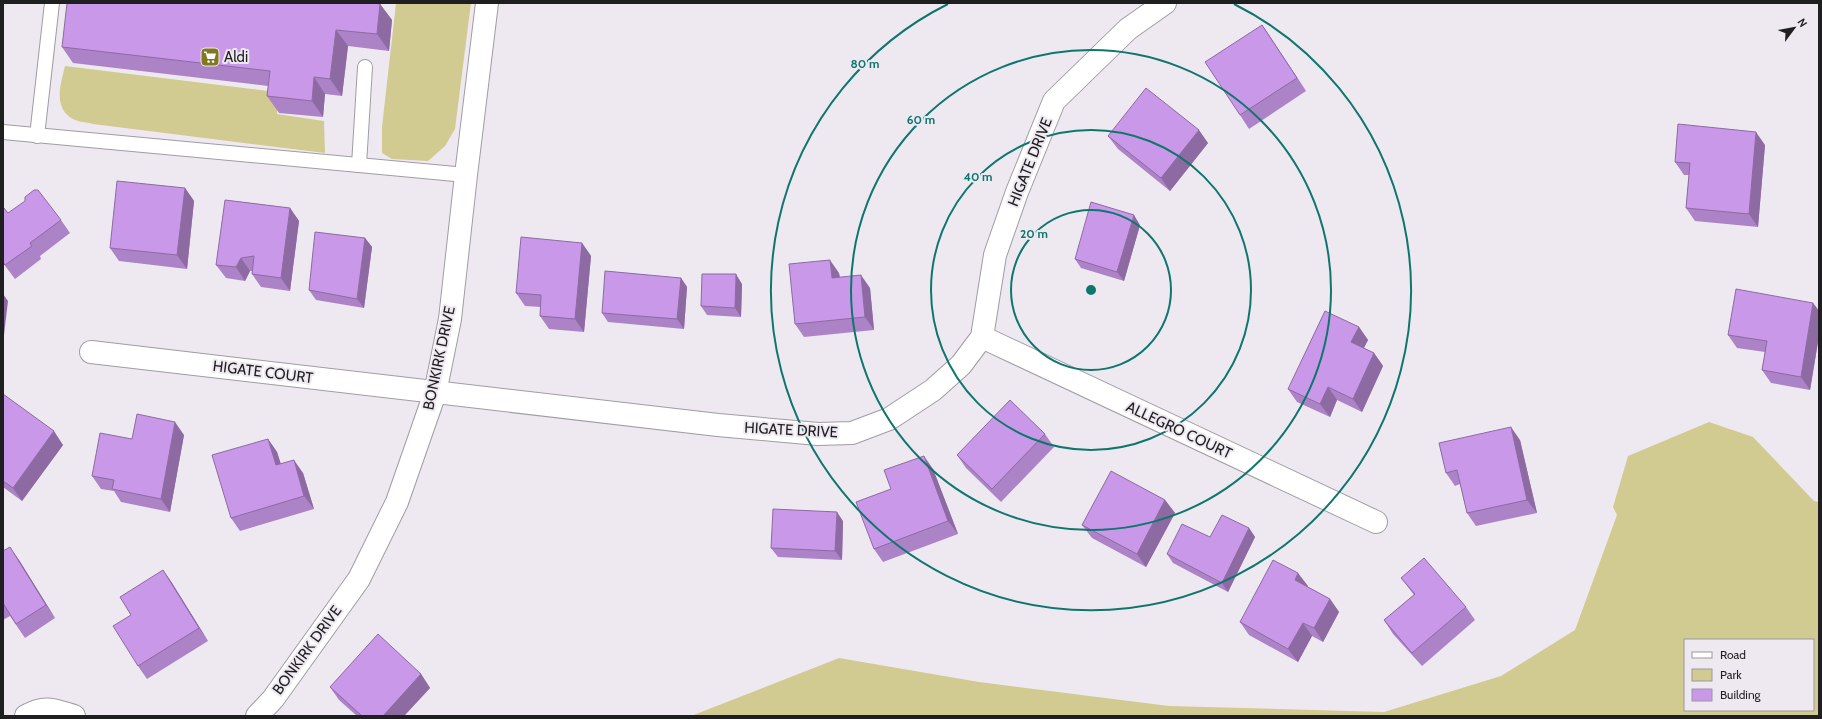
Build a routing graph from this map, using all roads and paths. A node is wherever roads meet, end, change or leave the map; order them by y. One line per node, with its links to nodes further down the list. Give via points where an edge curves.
1 (52, 3): 6 (lane)
2 (487, 3): 8 (street, BONKIRK DRIVE)
3 (1165, 3): 9 (street, HIGATE DRIVE, via 1128,29 1054,101 995,255)
4 (364, 67): 7 (lane)
5 (3, 132): 6 (lane)
6 (37, 136): 7 (lane)
7 (359, 165): 8 (lane)
8 (466, 175): 11 (street, BONKIRK DRIVE, via 450,319)
9 (982, 337): 11 (street, HIGATE DRIVE, via 961,365 934,390 889,419 852,433 818,434 718,425); 12 (street, ALLEGRO COURT)
10 (91, 352): 11 (street, HIGATE COURT)
11 (435, 393): 15 (street, BONKIRK DRIVE, via 397,502 359,579 273,699)
12 (1376, 522)
13 (26, 716): 14 (street, via 45,708)
14 (74, 716)
15 (257, 716)

